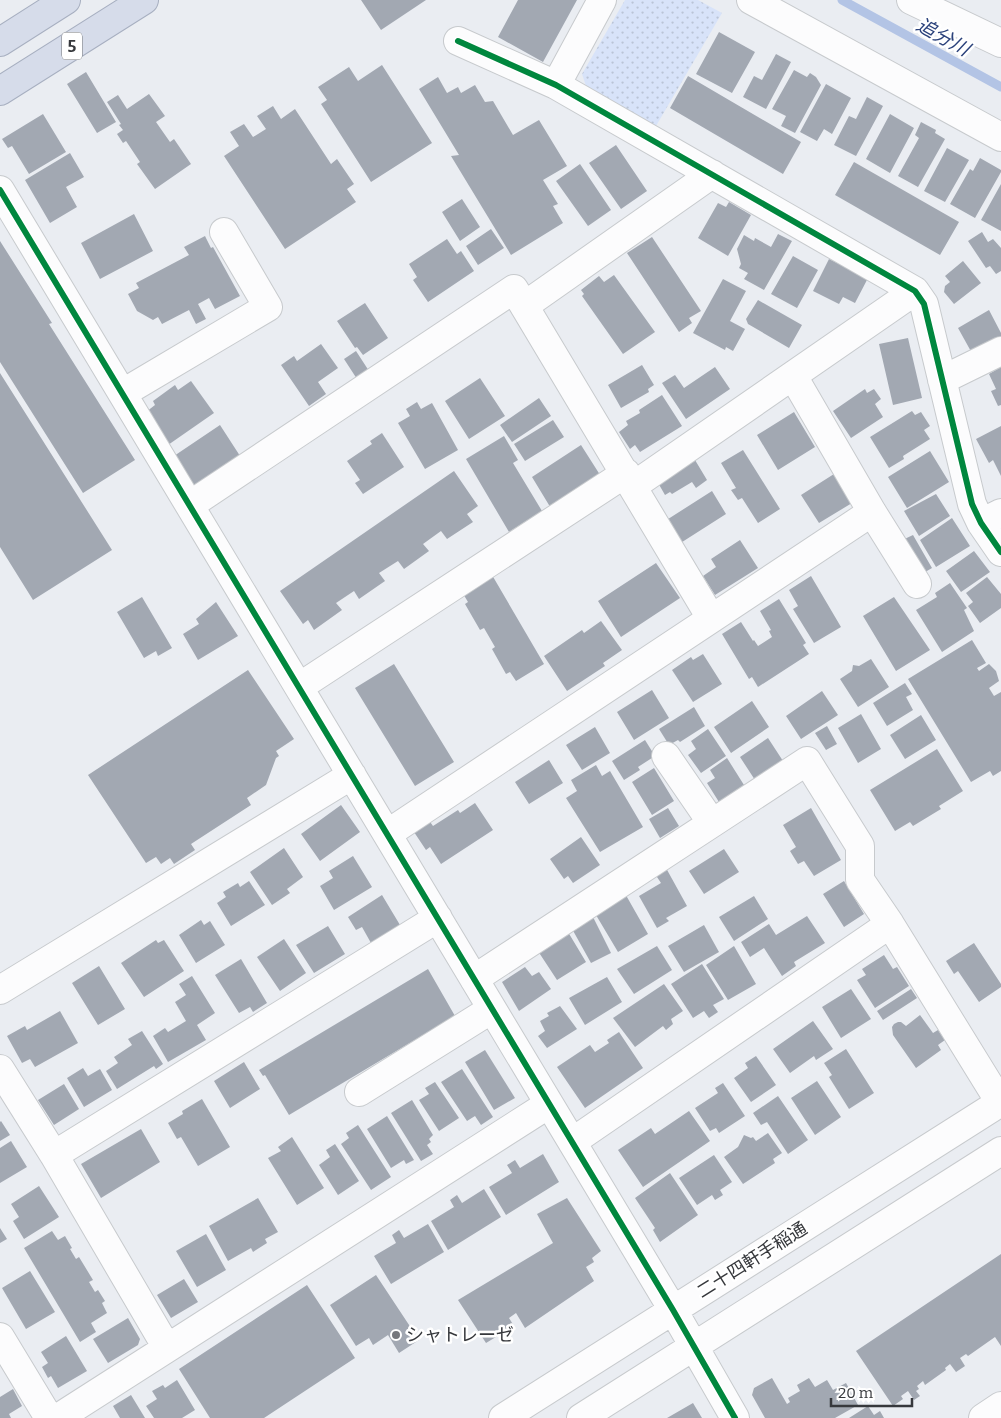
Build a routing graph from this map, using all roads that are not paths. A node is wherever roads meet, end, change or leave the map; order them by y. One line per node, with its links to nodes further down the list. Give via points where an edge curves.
1 (66, 0): 7 (highway, 5)
2 (144, 0): 10 (highway, 5)
3 (602, 0): 9 (street)
4 (751, 0): 11 (street)
5 (911, 0): 8 (street)
6 (458, 41): 9 (street)
7 (0, 42)
8 (1001, 43)
9 (556, 85): 12 (street)
10 (0, 91)
11 (1001, 137)
12 (712, 174): 15 (street); 16 (street)
13 (0, 190): 20 (street)
14 (224, 232): 20 (street, via 268,308)
15 (915, 291): 18 (street); 19 (street, via 924,304)
16 (524, 306): 21 (street); 22 (street, via 514,289)
17 (1001, 351): 19 (street)
18 (793, 376): 21 (street); 23 (street)
19 (942, 380): 24 (street, via 972,504)
20 (123, 393): 22 (street)
21 (630, 479): 27 (street); 28 (street)
22 (190, 506): 28 (street)
23 (872, 512): 26 (street); 27 (street)
24 (991, 518): 25 (street)
25 (1001, 552)
26 (917, 584)
27 (712, 618): 32 (street)
28 (299, 687): 30 (street)
29 (666, 756): 31 (street)
30 (352, 775): 32 (street); 36 (street)
31 (712, 823): 34 (street, via 807,761 860,846 860,880); 35 (street)
32 (387, 834): 33 (street)
33 (438, 918): 35 (street); 44 (street)
34 (890, 924): 40 (street); 42 (street)
35 (474, 979): 37 (street)
36 (0, 990)
37 (492, 1009): 39 (street); 41 (street)
38 (0, 1069): 44 (street)
39 (359, 1092)
40 (1001, 1103): 45 (street, 二十四軒手稲通)
41 (549, 1104): 42 (street); 48 (street)
42 (572, 1142): 45 (street)
43 (1001, 1151): 47 (street)
44 (54, 1155): 48 (street)
45 (672, 1310): 47 (street); 52 (street, 二十四軒手稲通)
46 (0, 1337): 50 (street)
47 (694, 1346): 53 (street); 54 (street)
48 (167, 1348): 51 (street)
49 (1001, 1406): 55 (street)
50 (49, 1418)
51 (58, 1418)
52 (503, 1418)
53 (581, 1418)
54 (735, 1418)
55 (983, 1418)

